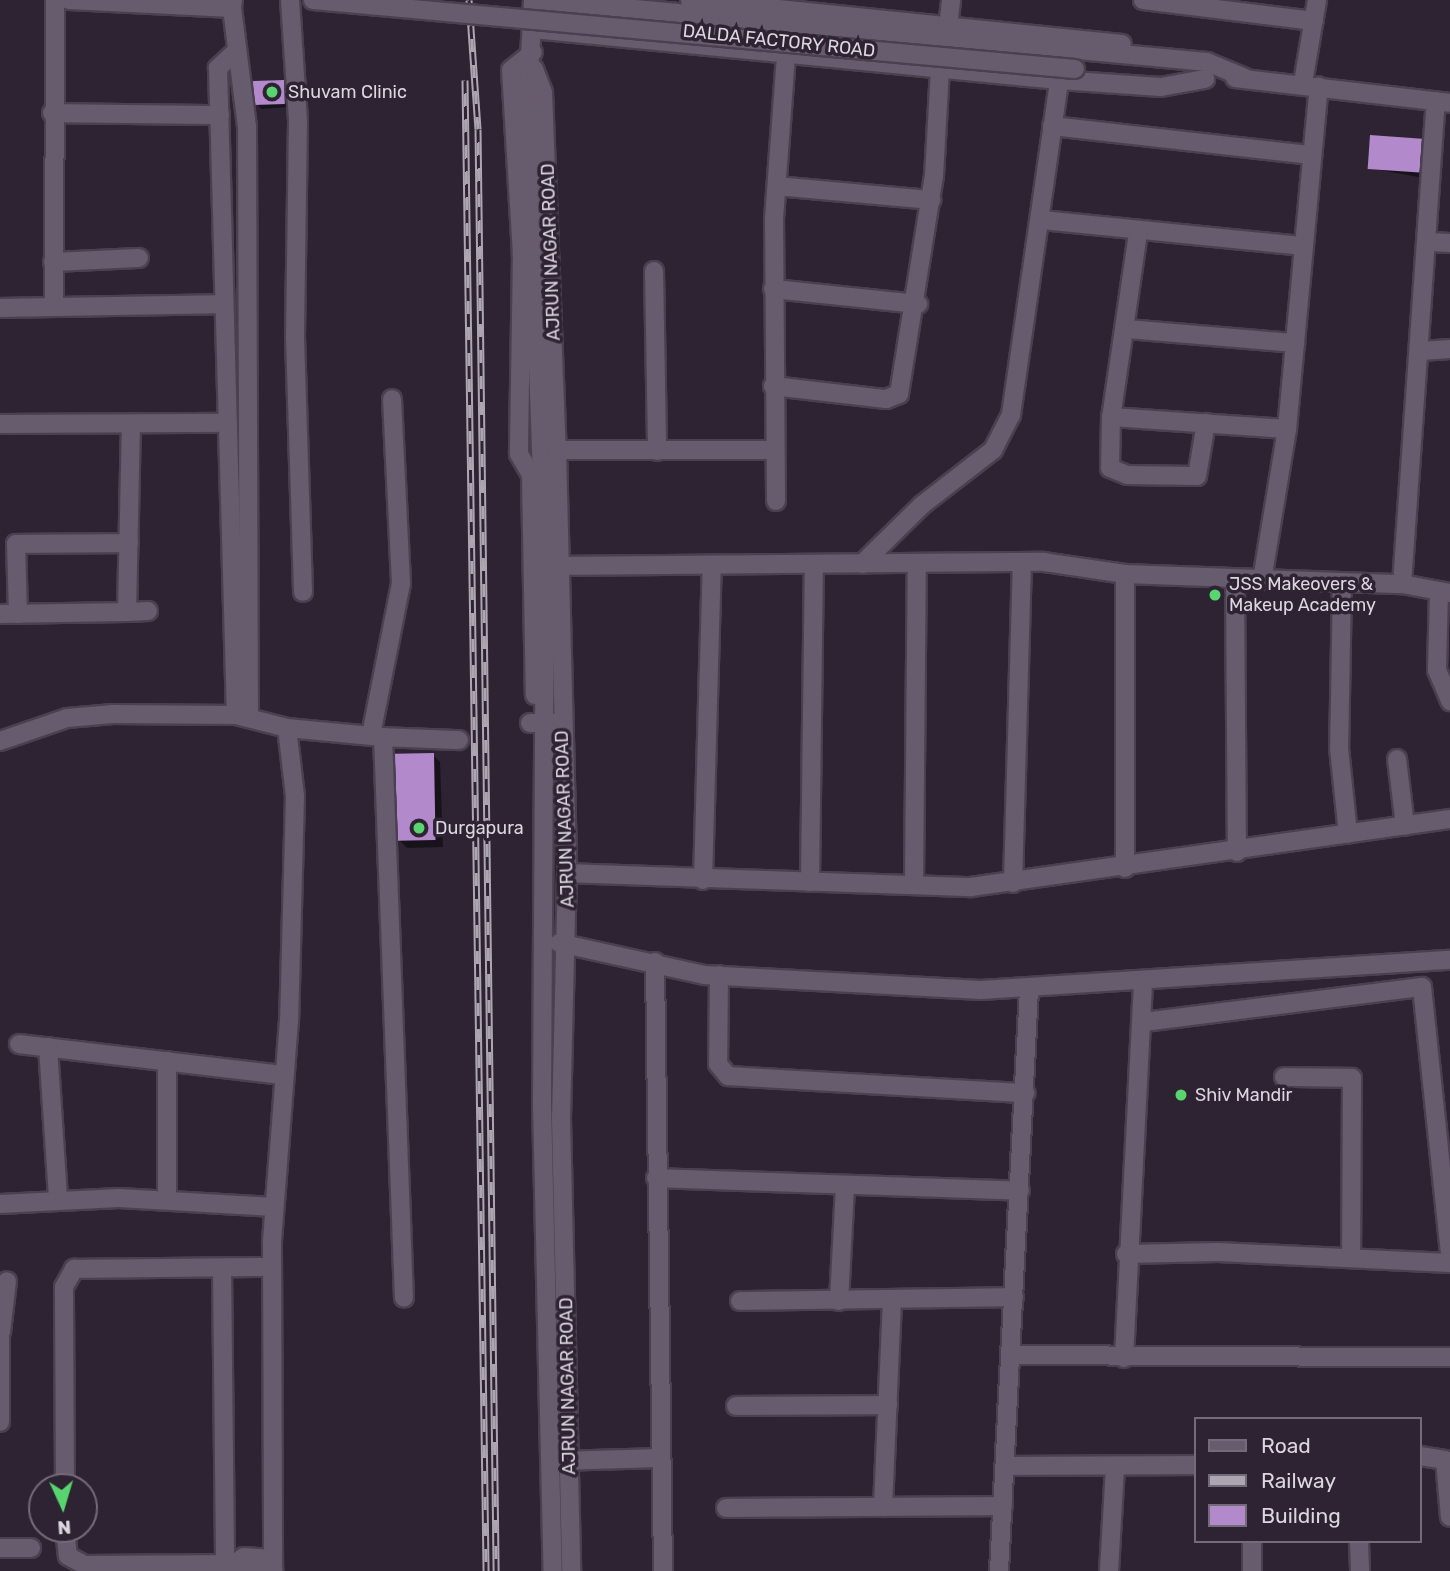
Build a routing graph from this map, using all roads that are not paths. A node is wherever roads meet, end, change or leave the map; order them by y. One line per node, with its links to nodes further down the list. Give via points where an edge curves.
1 (55, 0): 23 (street)
2 (69, 0): 10 (street)
3 (290, 0): 72 (street, via 298,121 295,337)
4 (313, 0): 17 (street, DALDA FACTORY ROAD, bridge)
5 (535, 0): 13 (street, AJRUN NAGAR ROAD); 17 (street, DALDA FACTORY ROAD)
6 (690, 0): 12 (street)
7 (951, 0): 12 (street)
8 (1143, 0): 11 (street)
9 (1317, 0): 11 (street)
10 (232, 4): 14 (street)
11 (1314, 21): 21 (street)
12 (948, 26): 19 (street, via 1170,49)
13 (533, 29): 15 (street); 16 (street, AJRUN NAGAR ROAD)
14 (233, 54): 24 (street, via 218,68); 78 (street, via 244,69 247,126)
15 (786, 55): 18 (street); 27 (street)
16 (533, 60): 34 (street, via 511,70); 37 (street, AJRUN NAGAR ROAD, via 528,94); 56 (street, AJRUN NAGAR ROAD, via 543,92)
17 (1075, 61): 19 (street, DALDA FACTORY ROAD)
18 (940, 69): 20 (street); 28 (street)
19 (1206, 71): 20 (street, via 1161,87); 21 (street, DALDA FACTORY ROAD)
20 (1059, 80): 25 (street)
21 (1311, 85): 22 (street, DALDA FACTORY ROAD); 26 (street)
22 (1443, 102): 31 (street)
23 (52, 113): 24 (street); 36 (street)
24 (220, 115): 40 (street)
25 (1052, 127): 26 (street); 29 (street)
26 (1311, 155): 33 (street)
27 (777, 186): 28 (street); 39 (street)
28 (931, 200): 41 (street)
29 (1042, 220): 30 (street); 63 (street, via 1011,415 993,450 922,505)
30 (1138, 233): 33 (street); 44 (street)
31 (1430, 242): 32 (street); 47 (street)
32 (1450, 243)
33 (1304, 246): 45 (street)
34 (522, 255): 37 (street); 79 (street, via 519,454 531,475 533,723)
35 (139, 258): 36 (street)
36 (53, 262): 42 (street)
37 (538, 265): 64 (street, AJRUN NAGAR ROAD)
38 (654, 271): 58 (street)
39 (773, 289): 41 (street); 48 (street)
40 (223, 304): 42 (street); 51 (street)
41 (918, 304): 48 (street, via 899,394 886,399)
42 (54, 307): 43 (street)
43 (0, 308)
44 (1126, 329): 45 (street); 50 (street)
45 (1295, 343): 55 (street)
46 (1450, 349): 47 (street)
47 (1421, 351): 71 (street)
48 (773, 386): 57 (street)
49 (392, 399): 81 (street, via 401,583)
50 (1111, 417): 52 (street); 52 (street, via 1109,463 1113,472 1127,475 1200,474)
51 (228, 423): 54 (street); 78 (street)
52 (1206, 423): 55 (street)
53 (0, 424): 54 (street)
54 (131, 425): 60 (street)
55 (1287, 429): 69 (street)
56 (557, 450): 58 (street); 64 (street, AJRUN NAGAR ROAD)
57 (775, 450): 58 (street); 59 (street)
58 (657, 451)
59 (776, 501)
60 (128, 543): 75 (street); 76 (street, via 16,544)
61 (1022, 562): 62 (street); 67 (street); 93 (street)
62 (917, 563): 63 (street); 94 (street)
63 (862, 564): 66 (street)
64 (553, 566): 65 (street); 79 (street, AJRUN NAGAR ROAD); 95 (street, AJRUN NAGAR ROAD)
65 (712, 566): 66 (street); 91 (street)
66 (814, 566): 92 (street)
67 (1125, 574): 68 (street); 89 (street)
68 (1235, 580): 69 (street); 88 (street)
69 (1262, 580): 70 (street)
70 (1342, 584): 71 (street); 87 (street, via 1339,748)
71 (1402, 584): 73 (street)
72 (303, 592)
73 (1444, 592): 77 (street, via 1437,670)
74 (148, 611): 75 (street)
75 (127, 612): 76 (street)
76 (9, 614)
77 (1450, 701)
78 (242, 716): 80 (street); 83 (street, via 67,718)
79 (562, 723): 90 (street, AJRUN NAGAR ROAD)
80 (287, 728): 81 (street); 108 (street, via 295,796)
81 (377, 736): 82 (street); 126 (street)
82 (459, 740)
83 (0, 741)
84 (1397, 759): 86 (street)
85 (1450, 819): 86 (street)
86 (1405, 826): 87 (street)
87 (1348, 835): 88 (street)
88 (1237, 852): 89 (street)
89 (1125, 869): 93 (street)
90 (567, 873): 91 (street); 96 (street, AJRUN NAGAR ROAD)
91 (703, 880): 92 (street)
92 (810, 882): 94 (street)
93 (1013, 883): 94 (street)
94 (914, 885)
95 (544, 941): 96 (street); 140 (street, AJRUN NAGAR ROAD)
96 (568, 944): 98 (street); 139 (street, AJRUN NAGAR ROAD, via 561,1118)
97 (1450, 960): 99 (street)
98 (655, 962): 100 (street); 111 (street)
99 (1366, 966): 101 (street); 103 (street)
100 (719, 975): 102 (street); 110 (street, via 718,1064 728,1076)
101 (1143, 982): 102 (street); 104 (street)
102 (1030, 989): 110 (street)
103 (1370, 994): 104 (street); 118 (street, via 1422,987)
104 (1144, 1022): 119 (street)
105 (19, 1044): 106 (street)
106 (48, 1047): 107 (street); 114 (street)
107 (167, 1061): 108 (street); 115 (street)
108 (284, 1075): 117 (street)
109 (1284, 1077): 120 (street, via 1352,1078)
110 (1026, 1093): 113 (street)
111 (656, 1178): 112 (street); 138 (street)
112 (845, 1188): 113 (street); 129 (street)
113 (1020, 1191): 125 (street)
114 (58, 1199): 115 (street); 116 (street)
115 (167, 1199): 117 (street)
116 (0, 1204)
117 (274, 1207): 122 (street)
118 (1450, 1251)
119 (1126, 1254): 120 (street); 133 (street)
120 (1350, 1258): 121 (street)
121 (1450, 1263)
122 (272, 1267): 123 (street); 155 (street)
123 (222, 1269): 144 (street, via 86,1268 67,1277); 154 (street)
124 (7, 1281): 130 (street)
125 (1014, 1297): 127 (street); 131 (street)
126 (404, 1298)
127 (892, 1299): 129 (street); 134 (street)
128 (740, 1301): 129 (street)
129 (839, 1301)
130 (1, 1331): 136 (street)
131 (1011, 1355): 133 (street); 142 (street)
132 (1450, 1357): 133 (street, via 1215,1353)
133 (1124, 1358)
134 (888, 1405): 135 (street); 146 (street)
135 (736, 1406)
136 (0, 1422)
137 (1422, 1456): 148 (street, via 1445,1460)
138 (660, 1458): 139 (street); 158 (street)
139 (570, 1460): 140 (street); 157 (street, AJRUN NAGAR ROAD)
140 (552, 1461): 156 (street, AJRUN NAGAR ROAD)
141 (1194, 1465): 143 (street)
142 (1005, 1466): 143 (street); 145 (street)
143 (1115, 1466): 160 (street)
144 (65, 1473)
145 (1003, 1506): 146 (street); 159 (street)
146 (883, 1507): 147 (street)
147 (726, 1508)
148 (1450, 1517)
149 (67, 1543): 154 (street, via 68,1556 84,1566)
150 (1252, 1543): 161 (street)
151 (1359, 1543): 162 (street)
152 (0, 1548): 153 (street)
153 (31, 1548)
154 (230, 1564): 155 (street)
155 (273, 1567)
156 (553, 1571)
157 (571, 1571)
158 (663, 1571)
159 (999, 1571)
160 (1109, 1571)
161 (1252, 1571)
162 (1360, 1571)

